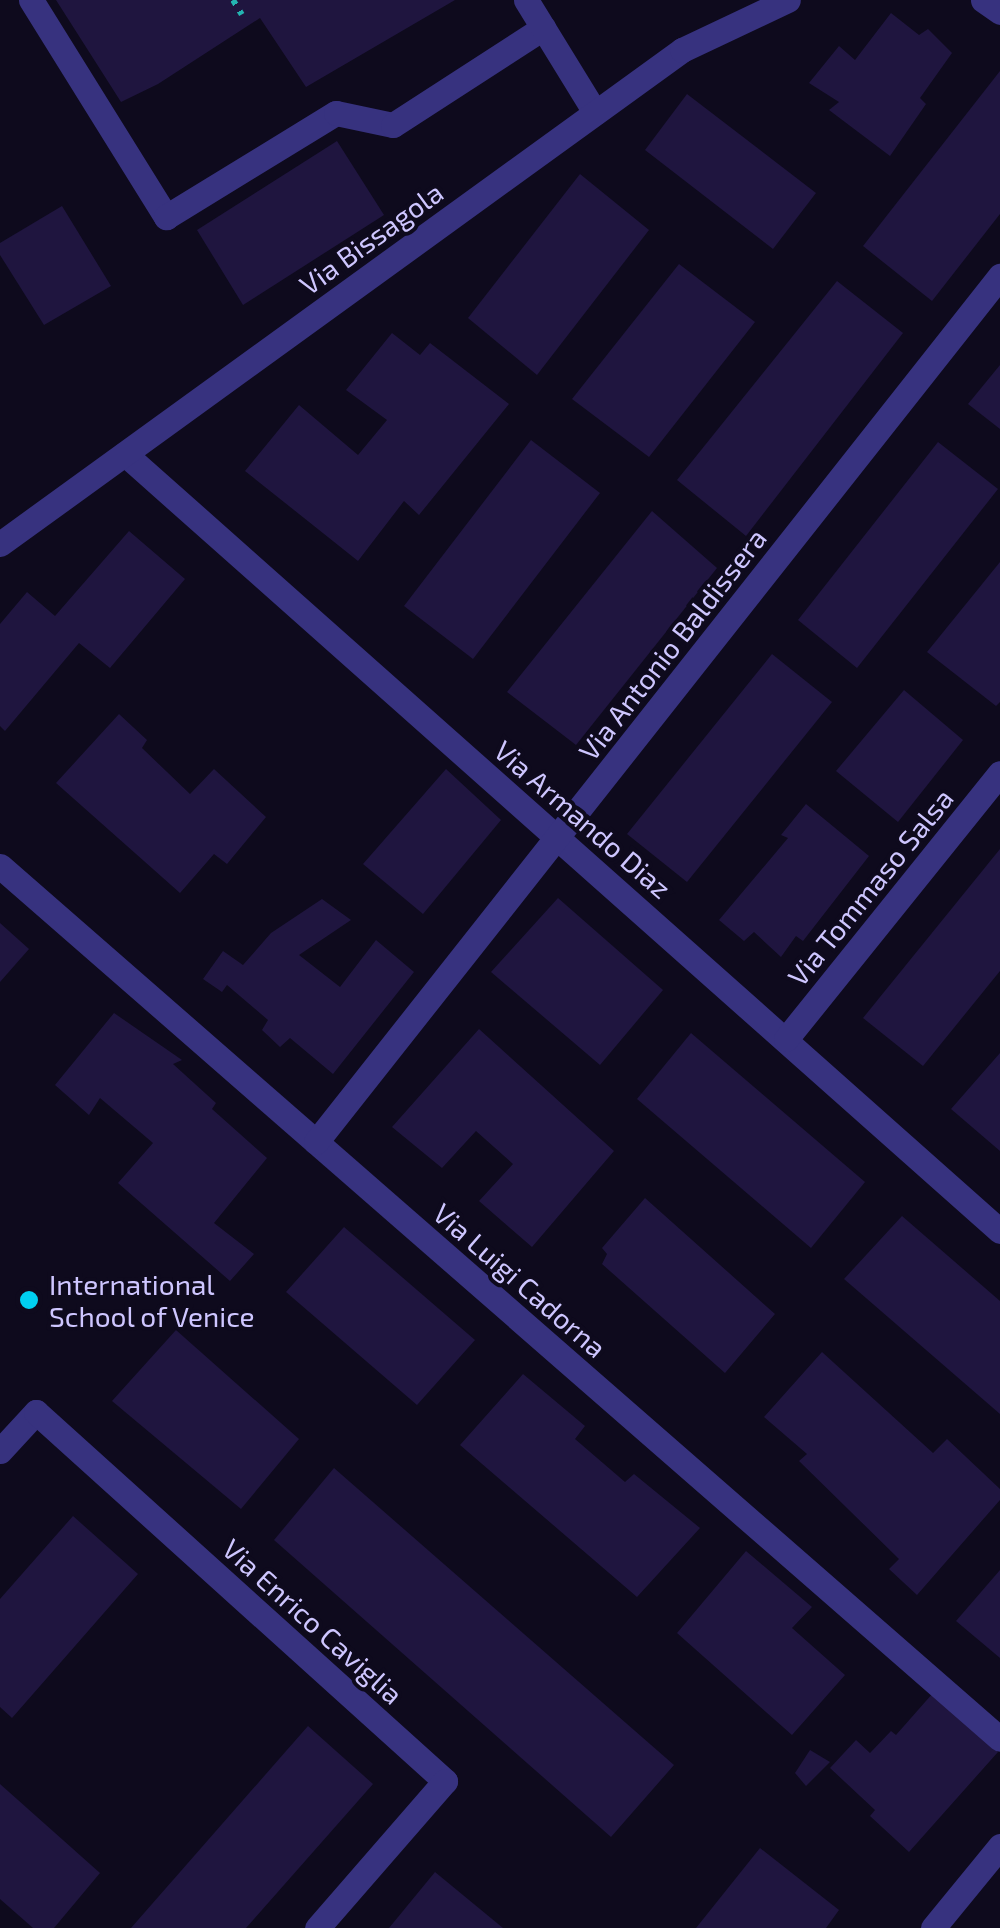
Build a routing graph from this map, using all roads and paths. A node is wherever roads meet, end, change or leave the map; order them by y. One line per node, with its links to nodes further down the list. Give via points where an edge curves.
1 (31, 0): 8 (street, via 166,217 336,112 393,124)
2 (232, 0): 7 (path)
3 (526, 0): 8 (street)
4 (788, 0): 9 (street, Via Bissagola, via 682,50)
5 (983, 0): 6 (street)
6 (1000, 12)
7 (242, 15)
8 (543, 28): 9 (street)
9 (595, 112): 11 (street, Via Bissagola)
10 (1000, 276): 14 (street, Via Antonio Baldissera)
11 (125, 454): 12 (street, Via Bissagola); 14 (street, Via Armando Diaz)
12 (0, 544)
13 (1000, 773): 16 (street, Via Tommaso Salsa)
14 (558, 837): 16 (street, Via Armando Diaz); 17 (street, Via Antonio Baldissera)
15 (0, 866): 17 (street, Via Luigi Cadorna)
16 (786, 1038): 18 (street, Via Armando Diaz)
17 (316, 1142): 20 (street, Via Luigi Cadorna)
18 (1000, 1231)
19 (0, 1452): 22 (street, Via Enrico Caviglia, via 36,1412 445,1781)
20 (1000, 1739)
21 (1000, 1846): 23 (street)
22 (317, 1928)
23 (933, 1928)

